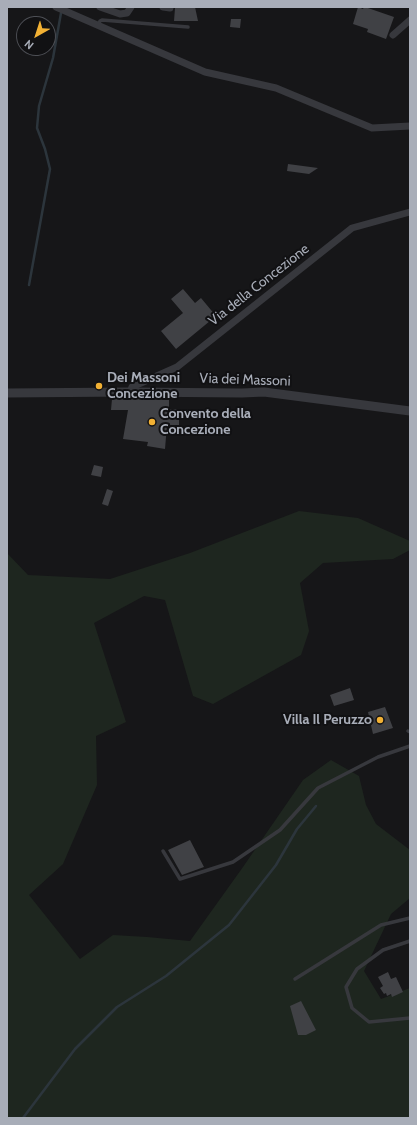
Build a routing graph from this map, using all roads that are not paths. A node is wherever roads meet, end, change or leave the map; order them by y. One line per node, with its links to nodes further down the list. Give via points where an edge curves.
1 (56, 7): 5 (street)
2 (100, 7): 3 (street, via 120,14 127,13)
3 (131, 7)
4 (410, 20): 7 (street)
5 (98, 25): 6 (lane, via 102,20); 8 (street, via 205,72 276,88 372,128)
6 (188, 27)
7 (393, 35)
8 (410, 126)
9 (410, 212): 10 (street, Via della Concezione, via 352,228 177,367 132,387)
10 (130, 392): 11 (street, Via dei Massoni); 12 (street, Via dei Massoni, via 264,392)
11 (7, 393)
12 (410, 411)
13 (410, 746): 14 (lane, via 378,757 318,788 280,830 233,862 180,879)
14 (163, 851)
15 (410, 918): 17 (lane, via 381,925)
16 (410, 941): 18 (lane, via 383,950 357,969 346,987 352,1008 369,1022)
17 (295, 979)
18 (410, 1018)

